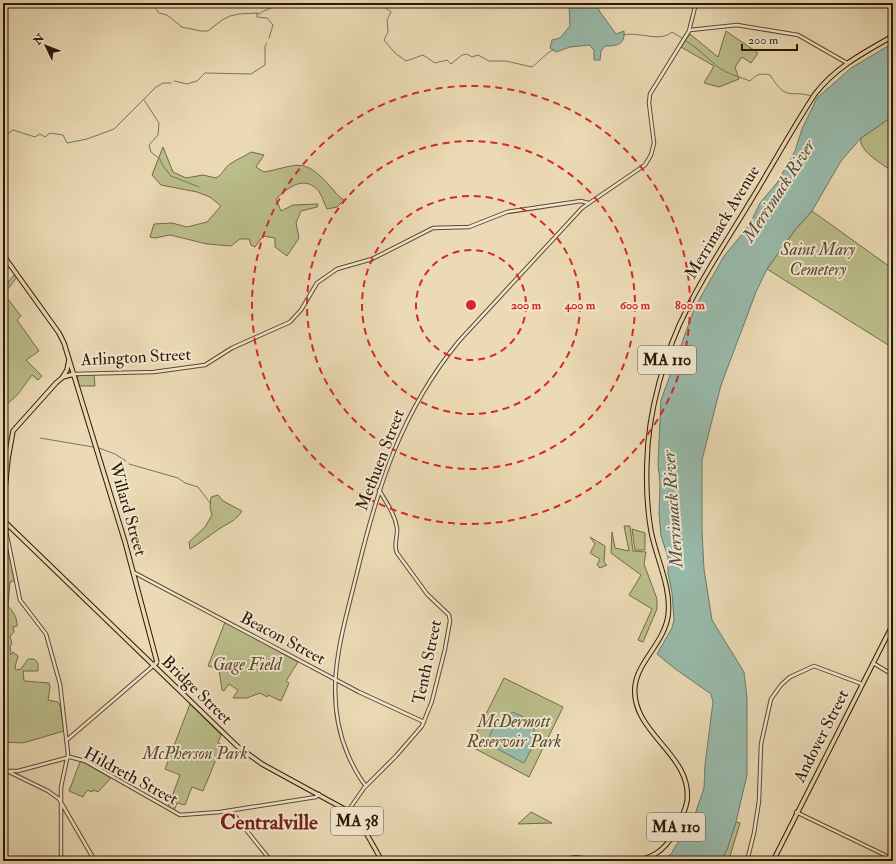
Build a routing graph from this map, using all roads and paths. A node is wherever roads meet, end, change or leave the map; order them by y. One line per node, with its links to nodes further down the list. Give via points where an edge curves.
1 (696, 3): 2 (street, Methuen Street)
2 (690, 30): 4 (street, via 737,25 798,35); 6 (street, Methuen Street, via 650,94 654,140 650,158 641,169)
3 (893, 36): 4 (main road, Merrimack Avenue / MA 110)
4 (847, 63): 41 (main road, Merrimack Avenue / MA 110, via 828,78 812,98 687,308 656,397 648,444 647,492 650,529 667,594 668,613 664,633 637,678 635,698 637,709 650,730 679,768 686,783 687,798 683,815 665,847 650,857)
5 (579, 201): 6 (street, Arlington Street); 7 (street); 10 (street, Arlington Street, via 507,212 469,227 434,228 372,259 337,269 326,274 317,283 301,310 290,322 232,348 205,365 154,372)
6 (588, 203): 7 (street, Methuen Street)
7 (585, 205): 12 (street, Methuen Street, via 445,357 411,412)
8 (3, 255): 9 (main road, Willard Street, via 59,333)
9 (69, 358): 10 (main road, Willard Street); 11 (main road, via 67,370)
10 (74, 374): 11 (main road, Arlington Street); 16 (main road, Willard Street)
11 (60, 380): 13 (main road, Arlington Street, via 13,431)
12 (379, 490): 21 (street, Methuen Street, via 337,650); 23 (street, Tenth Street, via 395,520 396,552 423,590 450,617 434,695)
13 (3, 510)
14 (3, 520): 15 (main road, Bridge Street / MA 38)
15 (8, 525): 19 (main road, Bridge Street / MA 38); 24 (street, via 6,531 20,600 48,638 60,684)
16 (133, 572): 19 (main road, Willard Street, via 157,662); 21 (street, Beacon Street)
17 (893, 624): 18 (main road, Andover Street)
18 (873, 663): 20 (street); 22 (main road, Andover Street)
19 (153, 666): 24 (street); 29 (main road, Bridge Street / MA 38, via 250,757)
20 (893, 675)
21 (335, 679): 23 (street, Beacon Street, via 394,710); 28 (street, Methuen Street, via 336,713 342,741)
22 (862, 684): 33 (main road, Andover Street); 42 (street, via 814,666 790,677 771,699 761,744 759,800)
23 (424, 722): 28 (street, Tenth Street, via 396,756)
24 (68, 739): 25 (street)
25 (68, 757): 27 (street, Hildreth Street); 30 (street, via 63,776); 31 (street, Hildreth Street, via 85,761 180,815)
26 (3, 771): 27 (street, Hildreth Street)
27 (8, 772): 30 (street, via 48,791)
28 (366, 786): 32 (street, Tenth Street)
29 (319, 794): 31 (street, Hildreth Street, via 316,797); 32 (main road, Bridge Street / MA 38)
30 (62, 803): 35 (street); 36 (street)
31 (231, 811): 37 (street)
32 (348, 811): 38 (main road, Bridge Street / MA 38, via 365,831)
33 (796, 812): 34 (street); 43 (main road, Andover Street)
34 (893, 859)
35 (61, 861)
36 (95, 861)
37 (271, 861)
38 (382, 861)
39 (547, 861): 40 (main road, via 576,858)
40 (608, 861)
41 (629, 861)
42 (747, 861)
43 (773, 861)

